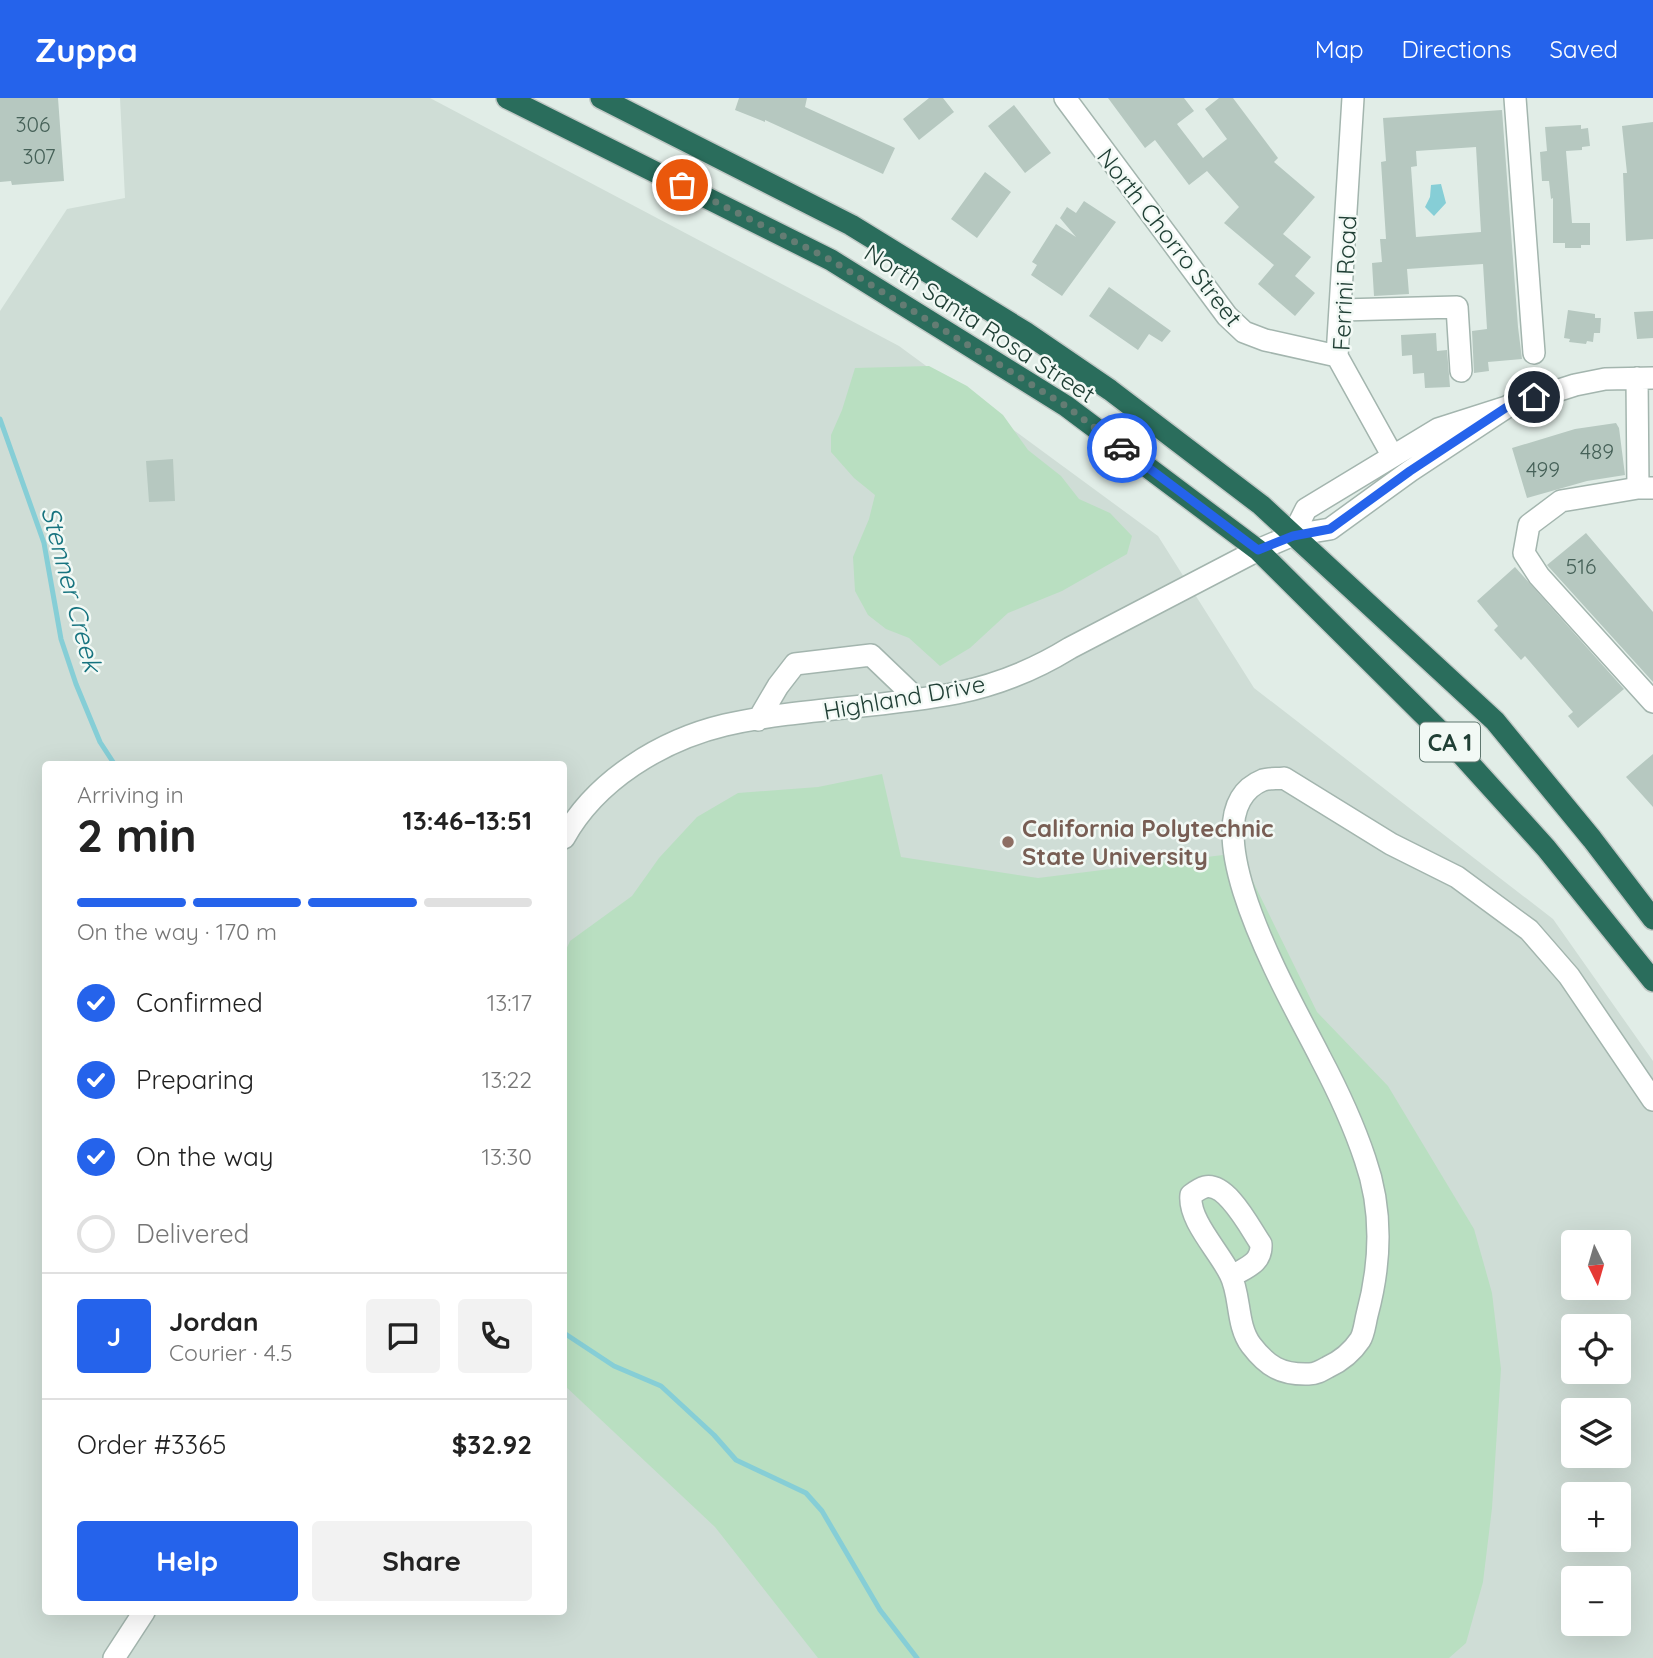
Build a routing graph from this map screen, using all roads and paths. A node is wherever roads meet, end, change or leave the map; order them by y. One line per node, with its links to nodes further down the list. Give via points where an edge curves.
1 (507, 98): 15 (highway, North Santa Rosa Street / CA 1, via 831,260 1066,406)
2 (601, 98): 14 (highway, North Santa Rosa Street / CA 1, via 851,225 1025,332 1110,390 1261,505)
3 (1065, 98): 8 (street, North Chorro Street, via 1227,316 1244,332 1265,340)
4 (1353, 98): 6 (street, Ferrini Road)
5 (1515, 98): 7 (street)
6 (1341, 310): 8 (street, Ferrini Road); 9 (street, via 1457,307)
7 (1534, 353)
8 (1337, 356): 12 (street, Ferrini Road)
9 (1461, 371)
10 (1645, 378): 11 (street, Highland Drive, via 1605,379); 13 (street)
11 (1513, 403): 12 (street, Highland Drive, via 1438,429); 14 (street, Highland Drive, via 1330,529)
12 (1392, 455): 14 (street, Highland Drive, via 1306,509)
13 (1645, 488): 17 (street, via 1562,501 1530,525 1524,553 1539,576)
14 (1293, 536): 15 (street, Highland Drive); 20 (highway, North Santa Rosa Street / CA 1, via 1494,721)
15 (1258, 550): 16 (street, Highland Drive, via 1048,662 959,693); 21 (highway, North Santa Rosa Street / CA 1, via 1441,732 1546,848)
16 (917, 699): 18 (street, Highland Drive); 18 (street, via 872,655 795,664)
17 (1653, 702)
18 (758, 720): 19 (street, Highland Drive, via 709,730 640,761 603,788)
19 (567, 832)
20 (1653, 919)
21 (1653, 981)
22 (1653, 1100): 23 (street, via 1569,976 1529,930 1457,877 1391,844 1284,778 1264,779 1245,793 1234,815 1237,877 1258,933 1352,1119 1374,1182 1378,1260 1361,1339 1341,1361 1315,1374 1292,1375 1267,1364 1248,1342)
23 (1232, 1276)
24 (142, 1615): 25 (street)
25 (114, 1658)

